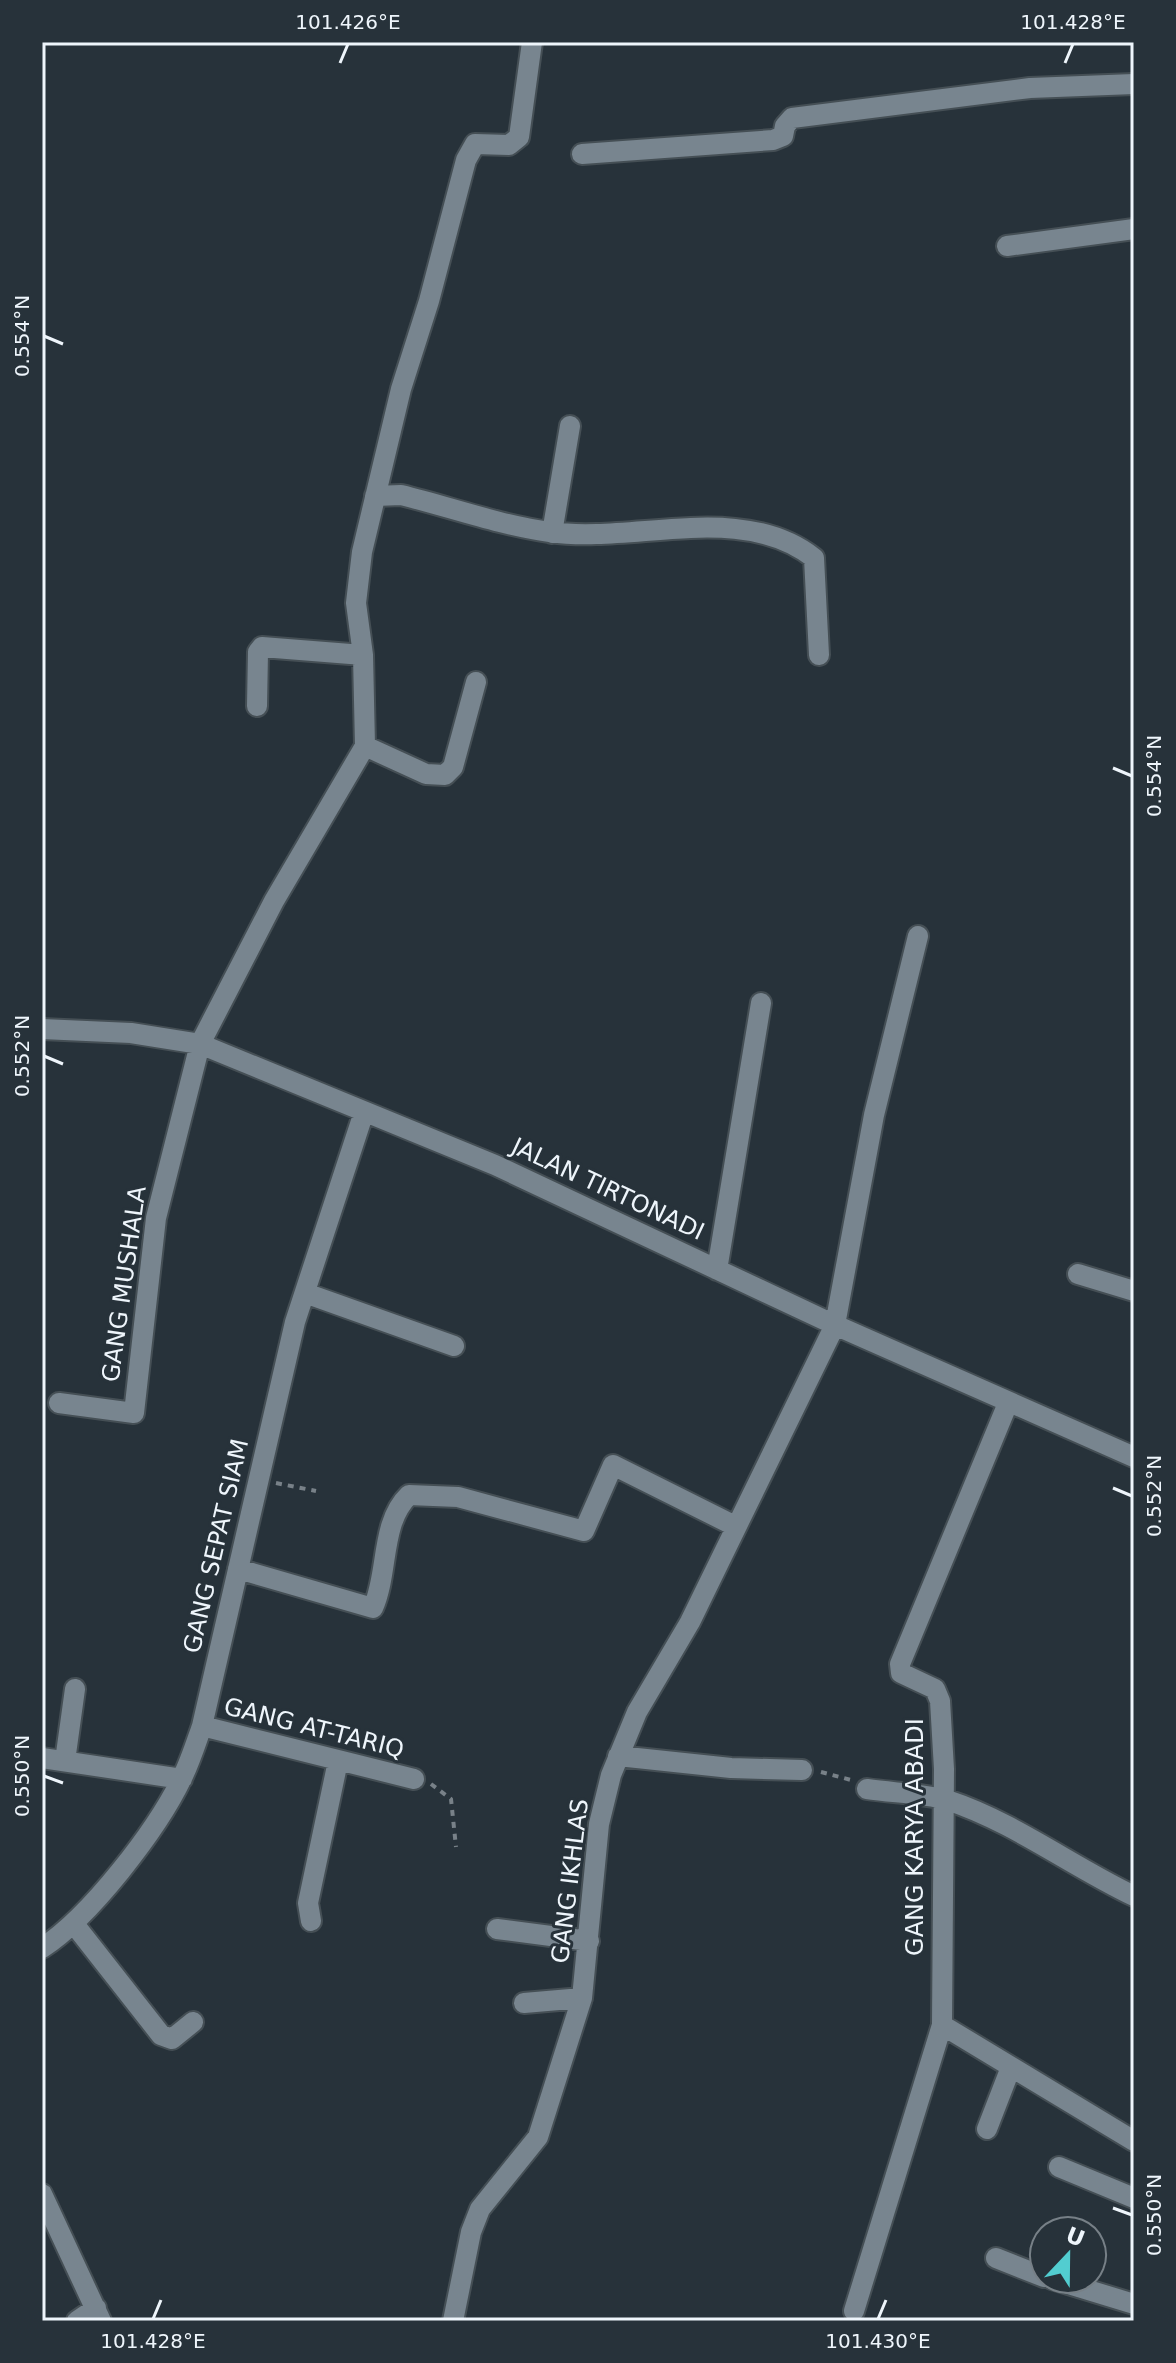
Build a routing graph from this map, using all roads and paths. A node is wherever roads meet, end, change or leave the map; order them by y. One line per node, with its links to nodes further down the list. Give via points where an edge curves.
1 (532, 42): 7 (street, via 519,137 509,145 485,142 470,149)
2 (1134, 84): 3 (street, via 1030,88 792,118 783,136 773,140)
3 (582, 154)
4 (1134, 229): 5 (street)
5 (1007, 246)
6 (570, 426): 8 (street)
7 (375, 496): 8 (street, via 401,495); 9 (street, via 356,603)
8 (552, 533): 10 (street, via 735,530 797,544 814,558)
9 (363, 655): 12 (street, via 262,647); 13 (street)
10 (819, 655)
11 (476, 682): 13 (street, via 453,767 445,775 426,774)
12 (257, 706)
13 (365, 746): 17 (street, via 274,901)
14 (918, 936): 23 (street, GANG IKHLAS, via 874,1115)
15 (761, 1003): 19 (street)
16 (42, 1029): 17 (street, JALAN TIRTONADI, via 131,1033)
17 (200, 1044): 18 (street, JALAN TIRTONADI); 25 (street, GANG MUSHALA, via 156,1218 134,1413)
18 (364, 1112): 19 (street, JALAN TIRTONADI, via 495,1165); 22 (street, GANG SEPAT SIAM)
19 (717, 1270): 23 (street, JALAN TIRTONADI)
20 (1078, 1274): 21 (street)
21 (1134, 1291)
22 (305, 1293): 24 (street); 28 (street, GANG SEPAT SIAM)
23 (835, 1325): 26 (street, JALAN TIRTONADI); 30 (street, GANG IKHLAS)
24 (454, 1346)
25 (59, 1403)
26 (1008, 1403): 27 (street, JALAN TIRTONADI); 42 (street, GANG KARYA ABADI, via 900,1664 901,1673 935,1689 940,1701)
27 (1134, 1457)
28 (258, 1479): 29 (path); 31 (street, GANG SEPAT SIAM)
29 (316, 1491)
30 (735, 1526): 31 (street, via 613,1465 584,1531 458,1497 409,1495 389,1534 373,1608); 34 (street, GANG IKHLAS)
31 (238, 1569): 33 (street, GANG SEPAT SIAM)
32 (75, 1689): 36 (street)
33 (202, 1726): 37 (street, GANG AT-TARIQ); 39 (street, GANG SEPAT SIAM)
34 (618, 1756): 38 (street); 48 (street, GANG IKHLAS, via 599,1824)
35 (42, 1758): 36 (street)
36 (65, 1761): 39 (street)
37 (338, 1761): 40 (street, GANG AT-TARIQ); 45 (street, via 308,1903)
38 (802, 1770): 41 (path, via 838,1775)
39 (182, 1779): 46 (street, GANG SEPAT SIAM)
40 (414, 1779): 43 (path, via 445,1791 451,1799)
41 (867, 1789): 42 (street)
42 (944, 1799): 44 (street, via 995,1818); 53 (street, GANG KARYA ABADI)
43 (456, 1847)
44 (1134, 1896)
45 (311, 1921)
46 (74, 1924): 49 (street, GANG SEPAT SIAM); 52 (street, via 161,2035 172,2039)
47 (497, 1929): 48 (street)
48 (589, 1941): 50 (street, GANG IKHLAS)
49 (42, 1948)
50 (582, 1998): 51 (street); 68 (street, GANG IKHLAS, via 538,2137 480,2209)
51 (524, 2003)
52 (193, 2022)
53 (942, 2025): 54 (street); 64 (street, GANG KARYA ABADI)
54 (1011, 2067): 55 (street); 56 (street)
55 (987, 2129)
56 (1134, 2141)
57 (1059, 2167): 59 (street)
58 (42, 2194): 66 (street)
59 (1134, 2198)
60 (996, 2258): 61 (street)
61 (1028, 2271)
62 (1104, 2295): 63 (street)
63 (1134, 2304)
64 (854, 2311)
65 (1134, 2311): 69 (street)
66 (98, 2314): 67 (street)
67 (77, 2321)
68 (453, 2321)
69 (1128, 2321)

